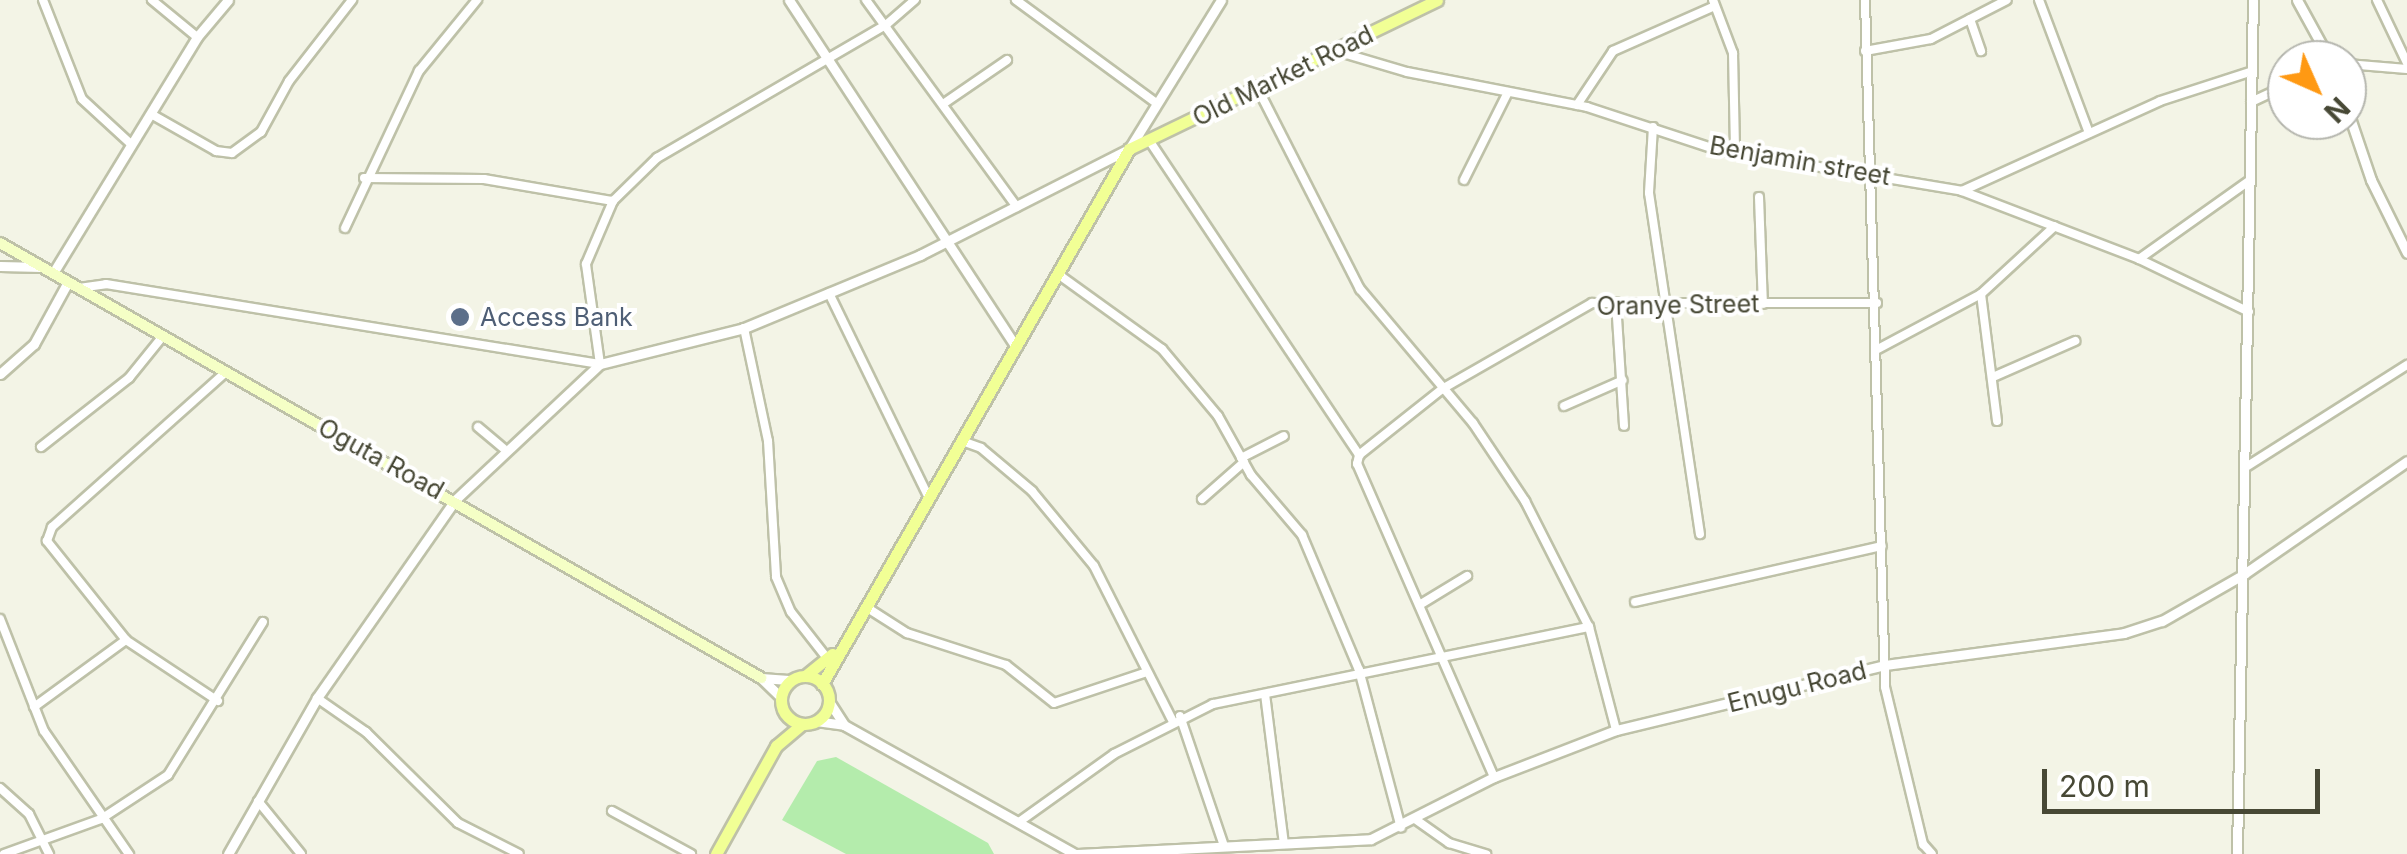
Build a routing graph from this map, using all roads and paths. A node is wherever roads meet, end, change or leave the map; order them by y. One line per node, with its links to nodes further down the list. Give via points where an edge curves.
1 (44, 0): 43 (street, via 82,98)
2 (152, 0): 21 (street)
3 (228, 0): 21 (street)
4 (352, 0): 38 (street, via 289,81 262,132 232,152 216,152)
5 (477, 0): 47 (street, via 420,71)
6 (789, 0): 26 (street)
7 (866, 0): 20 (street)
8 (915, 0): 20 (street)
9 (1016, 0): 36 (street)
10 (1222, 0): 36 (street)
11 (1436, 0): 23 (main road, Old Market Road)
12 (1865, 0): 24 (street)
13 (2007, 0): 19 (street)
14 (2039, 0): 40 (street)
15 (2253, 0): 30 (street)
16 (2297, 0): 22 (street)
17 (2377, 0): 29 (street)
18 (1714, 3): 37 (street, via 1613,51); 45 (street, via 1733,52)
19 (1970, 19): 24 (street, via 1931,39); 25 (street)
20 (887, 24): 26 (street); 34 (street)
21 (197, 37): 38 (street)
22 (2319, 40)
23 (1336, 50): 31 (main road, Old Market Road); 32 (street, Benjamin street)
24 (1865, 52): 46 (street)
25 (1982, 52)
26 (828, 59): 52 (street, via 656,158); 56 (street)
27 (1007, 60): 34 (street)
28 (2367, 65): 29 (street)
29 (2407, 66)
30 (2250, 72): 35 (street); 40 (street)
31 (1258, 89): 41 (main road, Old Market Road); 83 (street, via 1334,248)
32 (1508, 92): 37 (street, Benjamin street); 48 (street)
33 (2267, 94): 35 (street)
34 (946, 102): 53 (street, via 984,169)
35 (2251, 102): 49 (street)
36 (1156, 103): 44 (street)
37 (1578, 105): 39 (street, Benjamin street)
38 (151, 114): 43 (street)
39 (1654, 127): 45 (street, Benjamin street); 67 (street, via 1649,193)
40 (2088, 133): 50 (street)
41 (1148, 140): 44 (main road, Old Market Road); 92 (street)
42 (2357, 140): 58 (street)
43 (132, 144): 62 (street)
44 (1128, 149): 53 (street); 63 (main road)
45 (1736, 152): 46 (street, Benjamin street)
46 (1867, 171): 50 (street, Benjamin street); 69 (street)
47 (364, 178): 52 (street, via 484,179); 55 (street)
48 (1464, 180)
49 (2250, 180): 59 (street); 71 (street)
50 (1962, 191): 54 (street, Benjamin street)
51 (1759, 197): 70 (street)
52 (612, 201): 77 (street, via 586,264)
53 (1017, 208): 56 (street)
54 (2055, 226): 59 (street, Benjamin street); 66 (street)
55 (344, 228)
56 (948, 240): 65 (street); 75 (street)
57 (0, 243): 61 (main road, Oguta Road)
58 (2407, 253)
59 (2139, 259): 71 (street, Benjamin street)
60 (0, 266): 61 (street)
61 (42, 267): 62 (main road, Oguta Road)
62 (53, 273): 64 (main road, Oguta Road)
63 (1058, 274): 75 (main road); 93 (street, via 1162,350 1218,416)
64 (74, 285): 73 (main road, Oguta Road); 77 (street, via 106,284); 80 (street, via 34,344)
65 (828, 292): 72 (street); 96 (street)
66 (1981, 294): 76 (street); 81 (street)
67 (1669, 301): 68 (street, Oranye Street); 70 (street, Oranye Street); 99 (street)
68 (1616, 302): 82 (street); 83 (street, Oranye Street, via 1562,316)
69 (1877, 303): 70 (street, Oranye Street); 76 (street)
70 (1763, 304)
71 (2249, 312): 95 (street)
72 (744, 328): 77 (street); 112 (street, via 768,441 776,577 790,612)
73 (163, 336): 79 (main road, Oguta Road); 90 (street, via 129,378)
74 (2076, 341): 81 (street)
75 (1016, 347): 89 (main road)
76 (1876, 350): 100 (street)
77 (600, 364): 91 (street)
78 (2407, 365): 95 (street)
79 (225, 372): 98 (main road, Oguta Road); 109 (street, via 52,527 46,541)
80 (0, 374)
81 (1993, 376): 85 (street)
82 (1623, 380): 84 (street); 86 (street)
83 (1442, 389): 92 (street, Oranye Street); 108 (street, via 1525,501)
84 (1564, 406)
85 (1998, 421)
86 (1624, 426)
87 (478, 427): 91 (street)
88 (1284, 436): 93 (street)
89 (962, 441): 96 (main road); 115 (street, via 1003,464 1081,549)
90 (41, 447)
91 (503, 448): 98 (street)
92 (1359, 455): 104 (street, via 1357,464)
93 (1242, 460): 97 (street); 114 (street, via 1302,535)
94 (2407, 461): 101 (street, Enugu Road)
95 (2246, 466): 101 (street)
96 (929, 498): 105 (main road)
97 (1202, 499)
98 (455, 500): 117 (main road, Oguta Road); 121 (street)
99 (1700, 534)
100 (1882, 546): 103 (street); 113 (street)
101 (2244, 574): 113 (street, Enugu Road, via 2162,621 2124,633); 157 (street)
102 (1467, 576): 104 (street)
103 (1635, 602)
104 (1421, 604): 111 (street)
105 (866, 607): 110 (main road); 115 (street, via 908,633 1006,665 1054,703)
106 (0, 619): 125 (street)
107 (264, 622): 124 (street)
108 (1589, 626): 111 (street); 131 (street)
109 (126, 640): 124 (street); 125 (street)
110 (843, 645): 112 (main road); 119 (main road)
111 (1446, 656): 114 (street); 133 (street)
112 (827, 658): 116 (main road)
113 (1886, 666): 131 (street, Enugu Road); 156 (street, via 1923,844)
114 (1359, 670): 120 (street); 140 (street)
115 (1148, 672): 127 (street)
116 (805, 676): 118 (main road); 119 (main road)
117 (761, 678): 118 (street); 122 (street)
118 (792, 680): 122 (main road)
119 (822, 684): 123 (main road)
120 (1265, 694): 127 (street); 142 (street)
121 (317, 698): 135 (street); 150 (street, via 366,732 458,823)
122 (781, 698): 126 (main road)
123 (828, 700): 128 (main road); 130 (street)
124 (218, 701): 137 (street, via 168,775)
125 (34, 706): 137 (street)
126 (784, 712): 129 (main road); 132 (main road)
127 (1176, 718): 139 (street); 143 (street)
128 (816, 721): 129 (main road); 130 (street)
129 (802, 724): 132 (main road)
130 (844, 725): 139 (street)
131 (1616, 730): 133 (street, Enugu Road)
132 (776, 746): 152 (main road)
133 (1494, 777): 138 (street, Enugu Road)
134 (0, 788): 141 (street, via 29,814)
135 (258, 801): 148 (street); 149 (street)
136 (612, 811): 151 (street)
137 (101, 819): 141 (street); 147 (street)
138 (1415, 819): 140 (street, Enugu Road); 155 (street, via 1449,842)
139 (1019, 822): 153 (street)
140 (1401, 828): 142 (street, Enugu Road, via 1346,843)
141 (40, 842): 145 (street); 146 (street)
142 (1284, 844): 143 (street, Enugu Road)
143 (1224, 846): 144 (street, Enugu Road)
144 (1208, 851): 154 (street, Enugu Road)
145 (4, 854)
146 (49, 854)
147 (129, 854)
148 (228, 854)
149 (301, 854)
150 (519, 854)
151 (691, 854)
152 (716, 854)
153 (1076, 854): 154 (street, Enugu Road)
154 (1162, 854)
155 (1486, 854)
156 (1932, 854)
157 (2237, 854)

